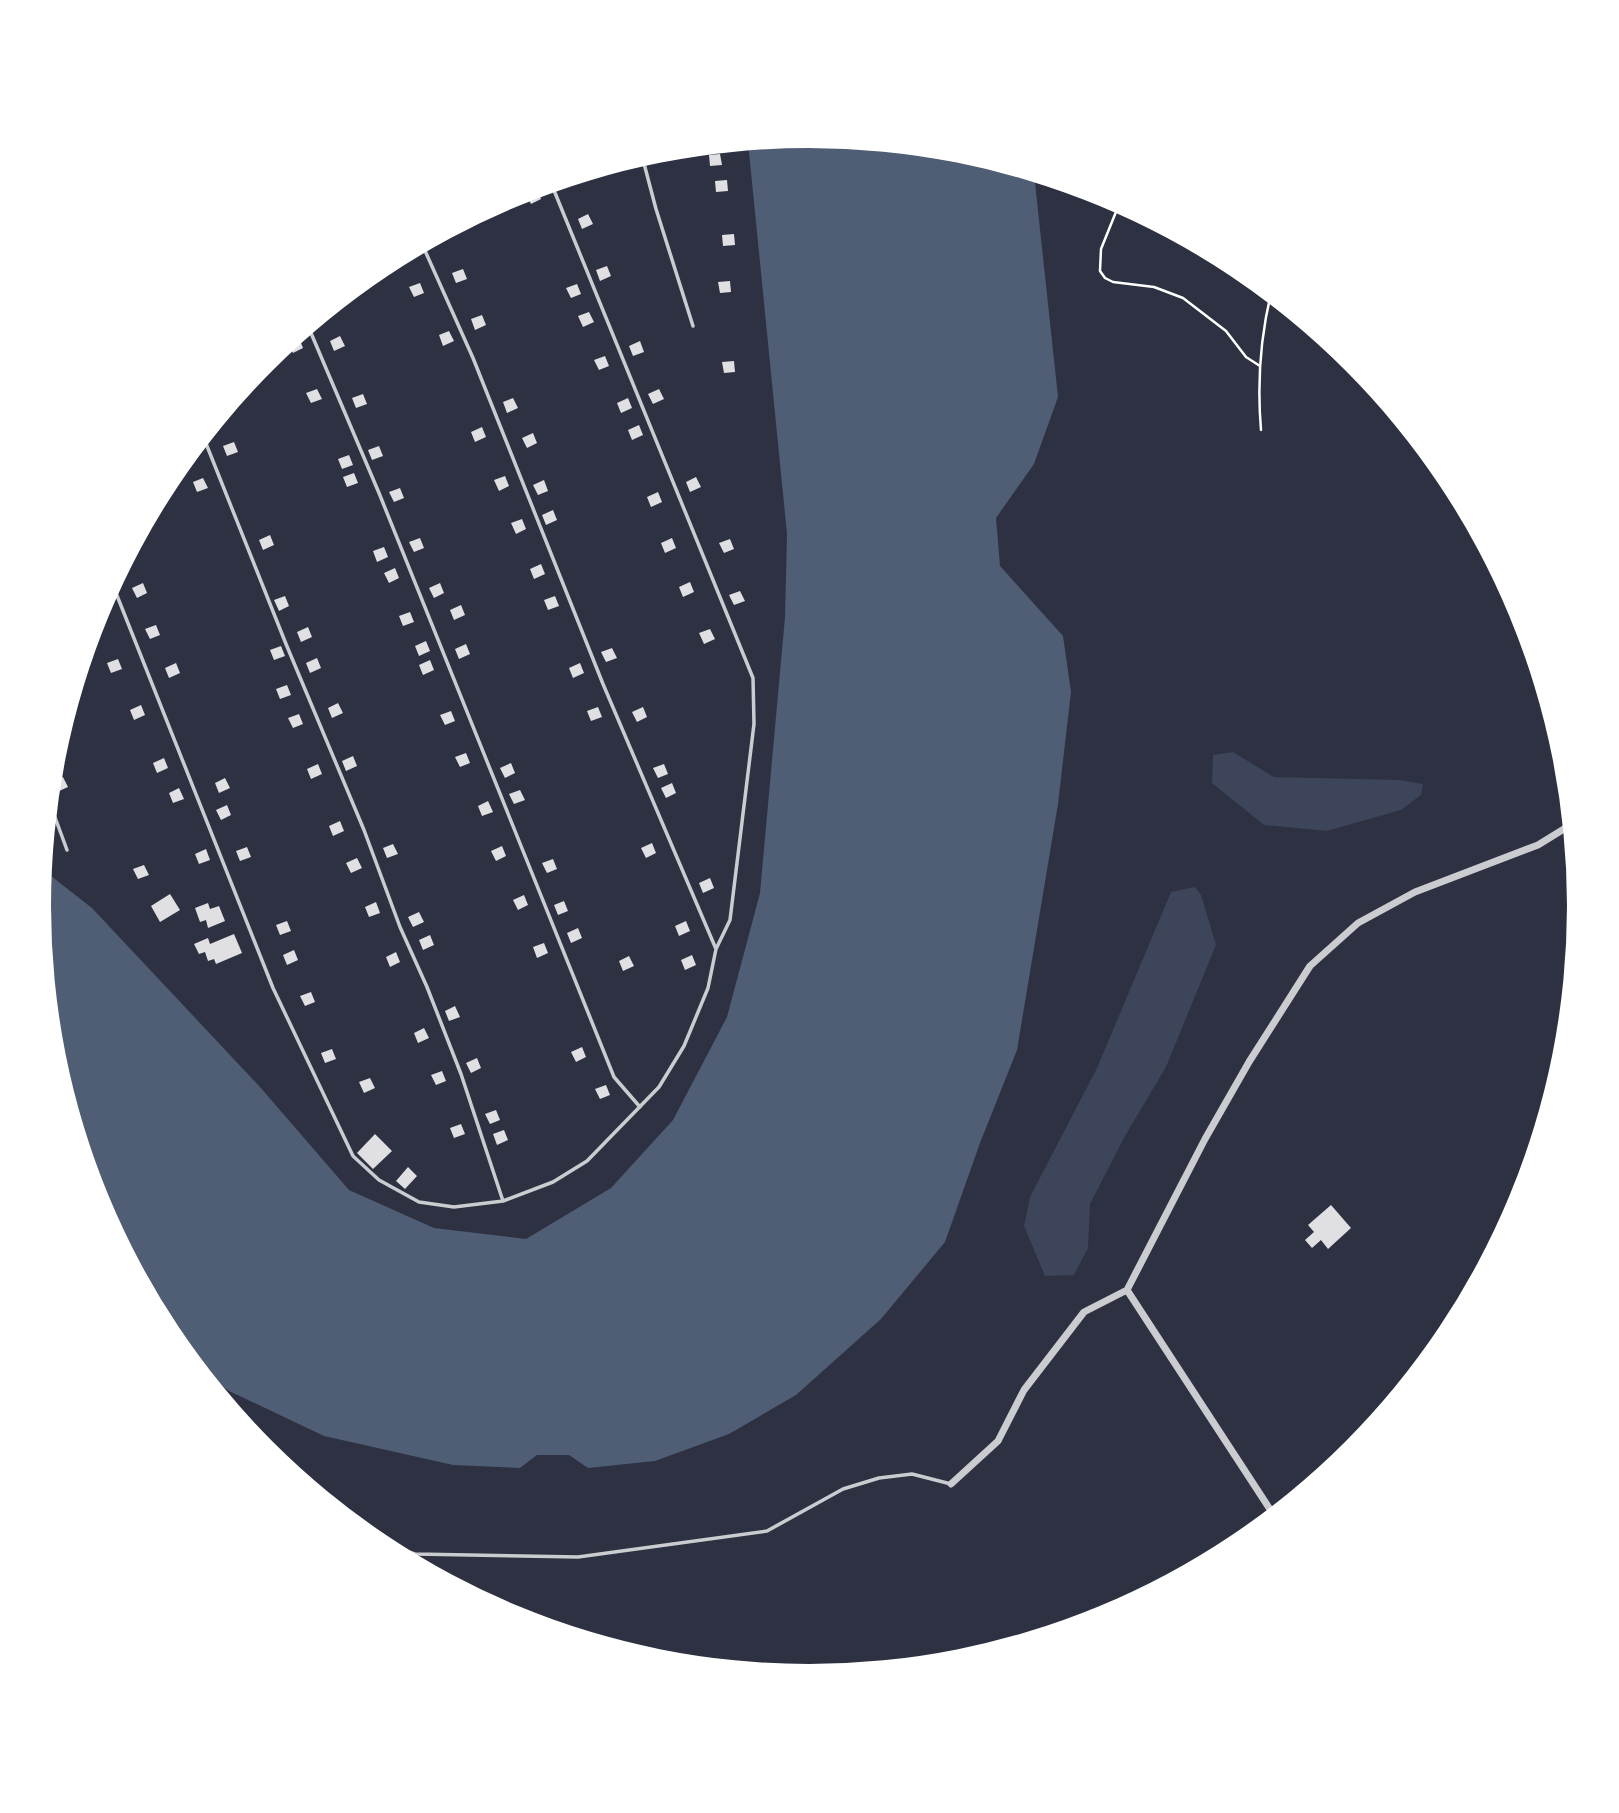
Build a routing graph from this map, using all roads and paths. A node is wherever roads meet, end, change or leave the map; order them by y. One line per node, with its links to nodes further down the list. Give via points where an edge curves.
1 (645, 166): 6 (lane)
2 (555, 192): 15 (lane, via 753,678 754,723 730,920)
3 (1116, 213): 8 (path, via 1101,249 1100,271 1105,278 1183,298 1226,331 1246,357)
4 (425, 252): 15 (lane)
5 (1269, 303): 8 (path)
6 (693, 326)
7 (311, 334): 16 (lane, via 614,1077)
8 (1260, 366): 9 (path)
9 (1261, 430)
10 (207, 446): 17 (lane, via 427,986)
11 (118, 596): 17 (lane, via 273,988 353,1156 379,1180 419,1202 454,1207)
12 (56, 819): 14 (lane)
13 (1564, 829): 18 (street, via 1538,845 1415,892 1358,923 1310,966 1205,1139)
14 (67, 850)
15 (716, 949): 16 (lane, via 708,988 684,1046 659,1087)
16 (640, 1107): 17 (lane, via 587,1161 552,1182)
17 (503, 1202)
18 (1127, 1290): 19 (street, via 1084,1312 1024,1390 998,1441); 20 (street)
19 (951, 1484): 21 (lane, via 912,1474 879,1478 843,1489 767,1531 578,1557)
20 (1270, 1509)
21 (414, 1554)

